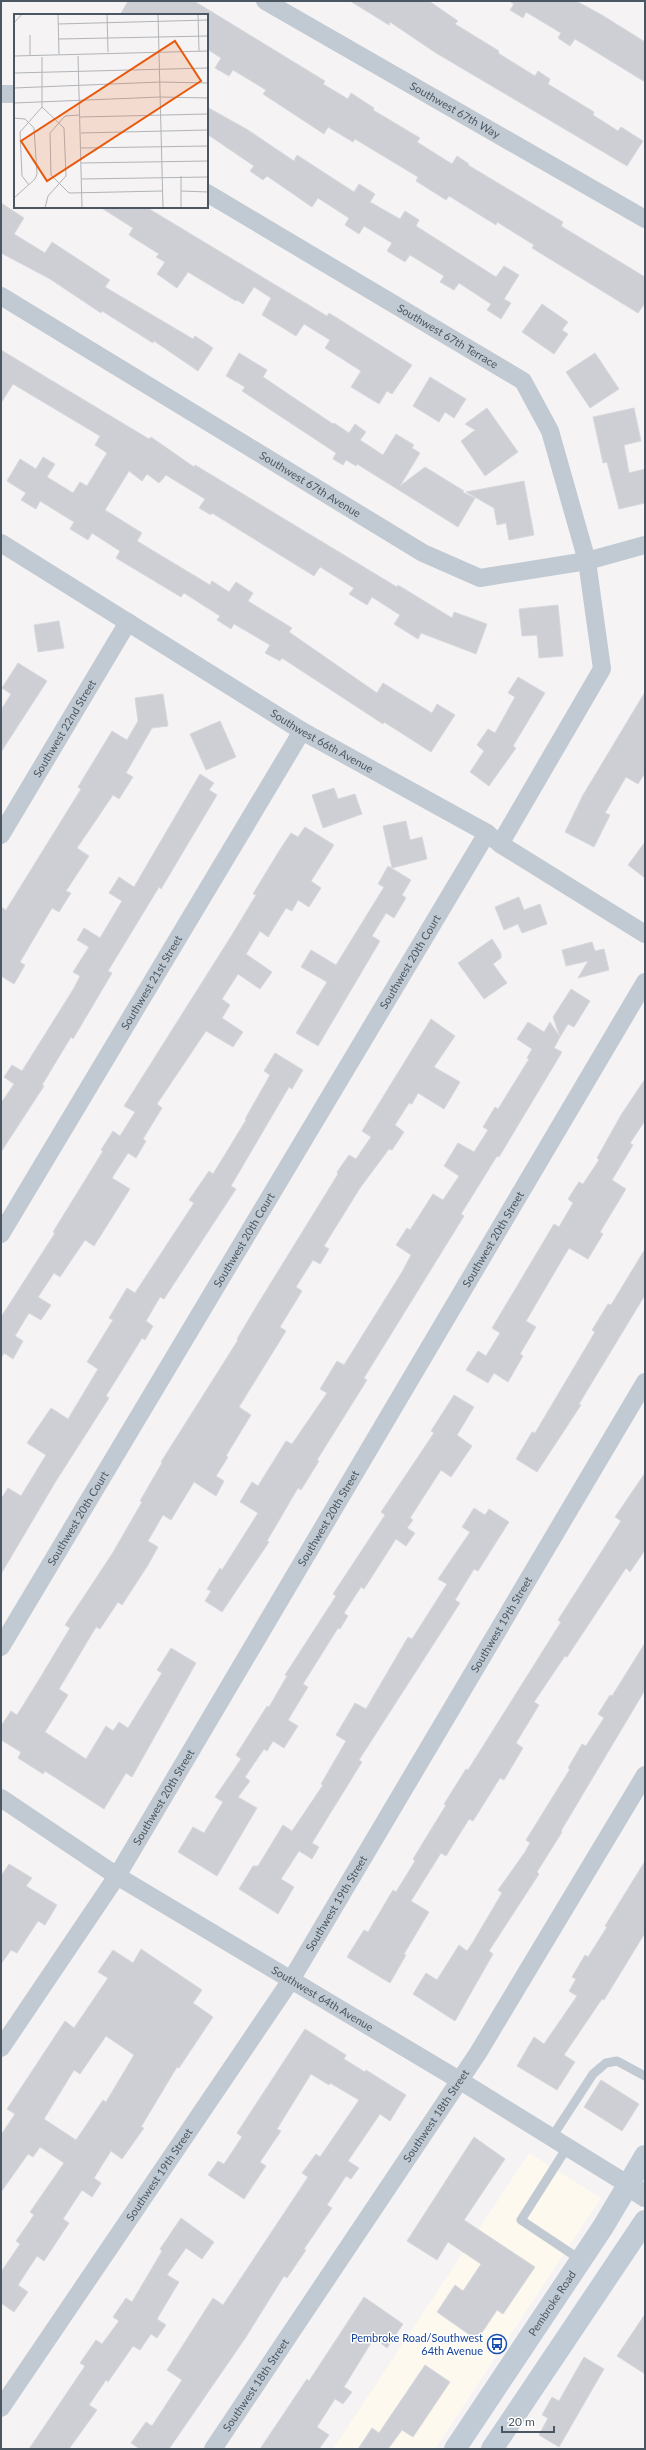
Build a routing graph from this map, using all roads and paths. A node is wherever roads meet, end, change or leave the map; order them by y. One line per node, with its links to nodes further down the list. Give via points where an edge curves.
1 (265, 1): 5 (street, Southwest 67th Way)
2 (1, 94): 3 (street)
3 (14, 94)
4 (208, 194): 9 (street, Southwest 67th Terrace, via 523,381 550,431)
5 (645, 219)
6 (1, 296): 9 (street, Southwest 67th Avenue, via 423,553 480,578)
7 (1, 543): 10 (street, Southwest 66th Avenue)
8 (645, 545): 9 (street, Southwest 67th Avenue)
9 (587, 561): 13 (street, Southwest 20th Court, via 602,669)
10 (128, 622): 11 (street, Southwest 66th Avenue); 12 (street, Southwest 22nd Street)
11 (302, 731): 13 (street, Southwest 66th Avenue); 16 (street, Southwest 21st Street)
12 (1, 835)
13 (493, 838): 14 (street, Southwest 66th Avenue); 18 (street, Southwest 20th Court)
14 (645, 934)
15 (645, 982): 21 (street, Southwest 20th Street)
16 (1, 1234)
17 (645, 1382): 22 (street, Southwest 19th Street)
18 (1, 1647)
19 (645, 1775): 25 (street, Southwest 18th Street, via 478,2053)
20 (1, 1798): 21 (street, Southwest 64th Avenue)
21 (117, 1876): 22 (street, Southwest 64th Avenue); 23 (street, Southwest 20th Street)
22 (291, 1980): 25 (street, Southwest 64th Avenue); 34 (street, Southwest 19th Street)
23 (1, 2048)
24 (645, 2076): 26 (lane, via 617,2061 600,2067)
25 (459, 2080): 26 (street, Southwest 64th Avenue); 35 (street, Southwest 18th Street)
26 (552, 2137): 27 (street, Southwest 64th Avenue)
27 (568, 2146): 29 (street, Southwest 64th Avenue); 32 (lane, via 521,2220)
28 (645, 2156): 29 (main road, Pembroke Road)
29 (627, 2184): 30 (street, Southwest 64th Avenue); 32 (main road, Pembroke Road)
30 (645, 2196)
31 (645, 2221): 38 (main road)
32 (581, 2260): 33 (main road, Pembroke Road)
33 (499, 2383): 36 (main road, Pembroke Road); 37 (main road, via 483,2424)
34 (1, 2408)
35 (213, 2449)
36 (455, 2449)
37 (466, 2449)
38 (492, 2449)

